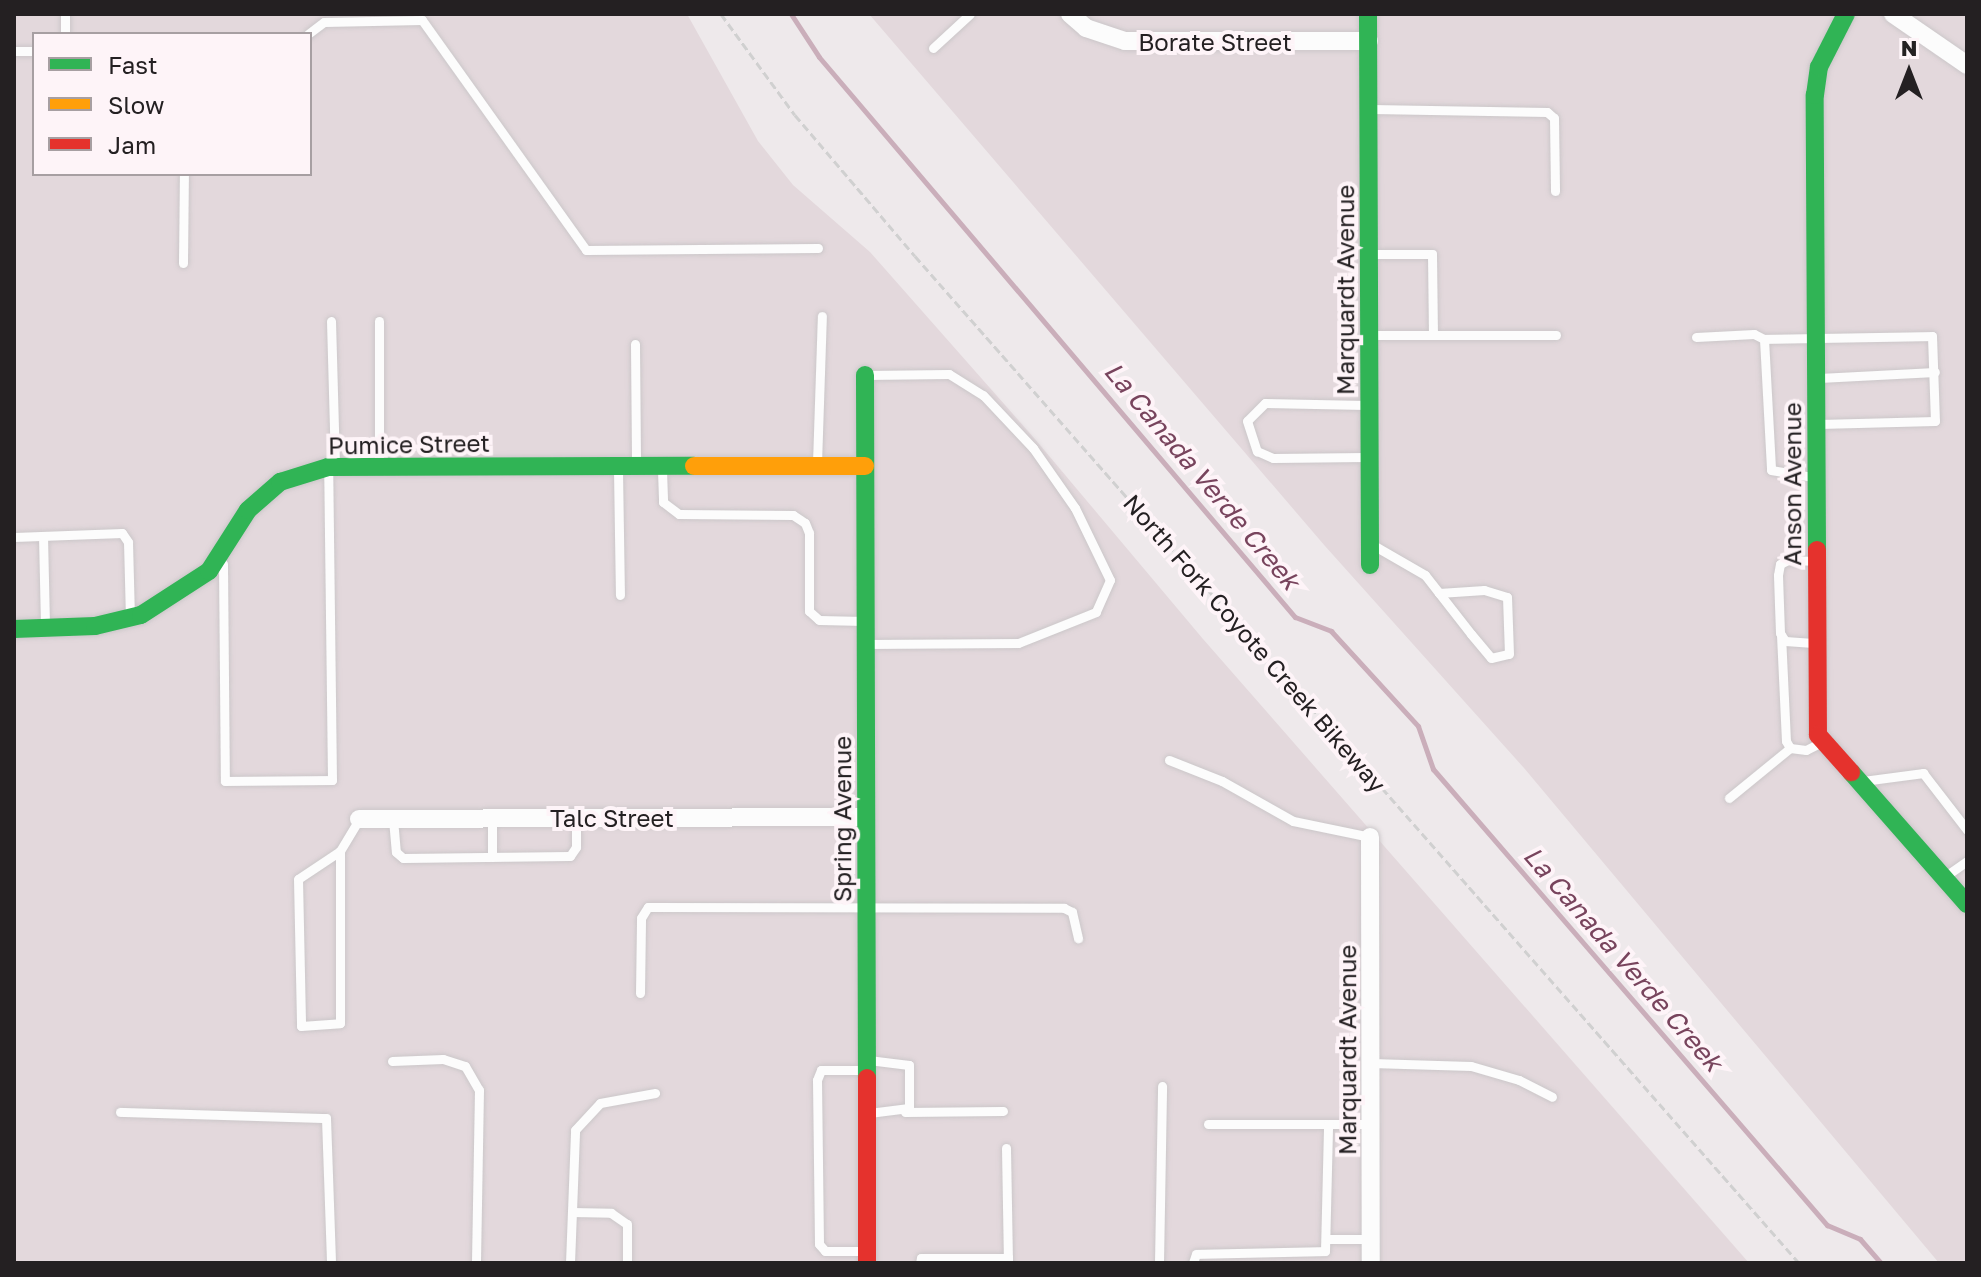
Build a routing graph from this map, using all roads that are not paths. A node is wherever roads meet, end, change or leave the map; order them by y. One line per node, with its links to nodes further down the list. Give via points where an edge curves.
1 (316, 14): 8 (lane)
2 (970, 14): 11 (lane)
3 (1070, 14): 10 (street, Borate Street, via 1086,28 1125,41)
4 (1368, 14): 10 (street, Marquardt Avenue)
5 (1846, 14): 27 (street, Anson Avenue, via 1819,67 1815,95)
6 (1893, 14): 12 (street)
7 (420, 17): 8 (lane); 16 (lane, via 586,250)
8 (324, 22): 9 (lane)
9 (311, 32)
10 (1369, 41): 13 (street, Marquardt Avenue)
11 (933, 48)
12 (1967, 65)
13 (1369, 109): 15 (lane, via 1547,112 1554,118); 17 (street, Marquardt Avenue)
14 (184, 176): 18 (lane)
15 (1555, 191)
16 (818, 248)
17 (1369, 254): 22 (lane, via 1432,254); 23 (street, Marquardt Avenue)
18 (183, 263)
19 (822, 316): 38 (lane)
20 (331, 321): 40 (lane)
21 (379, 321): 35 (lane)
22 (1433, 334): 23 (lane); 24 (lane)
23 (1369, 335): 32 (street, Marquardt Avenue)
24 (1556, 335)
25 (1696, 337): 26 (lane, via 1754,334)
26 (1764, 339): 27 (lane); 41 (lane, via 1771,470)
27 (1815, 339): 29 (lane, via 1932,336); 31 (street, Anson Avenue)
28 (635, 344): 36 (lane)
29 (1935, 372): 31 (lane); 33 (lane, via 1935,421)
30 (865, 375): 39 (street, Spring Avenue); 56 (lane, via 949,374 983,395 1042,460 1075,508 1110,580 1096,612 1032,640)
31 (1816, 379): 33 (street, Anson Avenue)
32 (1369, 405): 34 (street, Marquardt Avenue); 34 (lane, via 1265,403 1247,421 1257,451 1273,458)
33 (1816, 424): 41 (street, Anson Avenue)
34 (1370, 457): 44 (street, Marquardt Avenue)
35 (379, 466): 36 (street, Pumice Street); 40 (street, Pumice Street)
36 (627, 466): 37 (street, Pumice Street); 49 (lane)
37 (661, 466): 38 (street, Pumice Street); 51 (lane, via 663,502 679,514 793,515 805,523 809,611 819,620)
38 (818, 466): 39 (street, Pumice Street)
39 (865, 466): 51 (street, Spring Avenue)
40 (332, 467): 45 (street, Pumice Street, via 280,482 248,510); 45 (lane, via 332,780 225,781)
41 (1816, 477): 46 (street, Anson Avenue)
42 (43, 536): 43 (lane); 50 (lane, via 126,537); 52 (lane)
43 (14, 537)
44 (1370, 544): 47 (street, Marquardt Avenue); 48 (lane, via 1425,575)
45 (223, 545): 50 (street, Pumice Street, via 209,571 179,595)
46 (1817, 562): 54 (lane, via 1780,564); 55 (street, Anson Avenue)
47 (1370, 565)
48 (1439, 593): 48 (lane, via 1491,658 1509,654 1507,597 1484,590)
49 (620, 595)
50 (130, 618): 52 (street, Pumice Street)
51 (866, 621): 56 (street, Spring Avenue)
52 (45, 628): 53 (street, Pumice Street)
53 (14, 629)
54 (1781, 635): 55 (lane, via 1795,643); 58 (lane, via 1784,734)
55 (1817, 642): 57 (street, Anson Avenue, via 1818,735)
56 (866, 644): 62 (street, Spring Avenue)
57 (1823, 741): 58 (lane, via 1806,750); 60 (street)
58 (1790, 748): 61 (lane)
59 (1169, 760): 68 (lane, via 1222,781 1293,821)
60 (1859, 782): 67 (lane, via 1923,773); 72 (street)
61 (1729, 798)
62 (866, 817): 64 (street, Talc Street); 74 (street, Spring Avenue)
63 (492, 818): 64 (street, Talc Street); 66 (street, Talc Street); 70 (lane)
64 (576, 818): 70 (lane, via 576,847 570,856)
65 (359, 819): 66 (street, Talc Street); 69 (lane)
66 (393, 819): 70 (lane, via 396,852 403,858)
67 (1967, 830)
68 (1370, 837): 78 (street, Marquardt Avenue)
69 (340, 851): 69 (lane, via 340,1023 301,1026 298,879)
70 (492, 857)
71 (1967, 861): 72 (lane)
72 (1944, 878): 73 (street)
73 (1967, 904)
74 (866, 907): 75 (lane, via 1064,908 1072,912); 76 (lane, via 648,907 641,918); 79 (street, Spring Avenue)
75 (1078, 938)
76 (640, 993)
77 (392, 1061): 97 (lane, via 443,1059 465,1066 479,1090)
78 (1371, 1063): 82 (lane, via 1471,1066 1519,1080); 89 (street, Marquardt Avenue)
79 (867, 1065): 85 (lane, via 909,1065); 86 (street, Spring Avenue); 94 (lane, via 821,1070 817,1080 819,1244 825,1251)
80 (1162, 1086): 101 (lane)
81 (655, 1093): 91 (lane, via 600,1103 575,1130)
82 (1552, 1097)
83 (1003, 1111): 85 (lane)
84 (120, 1112): 96 (lane, via 326,1118)
85 (905, 1112): 86 (lane)
86 (867, 1113): 94 (street, Spring Avenue)
87 (1208, 1124): 88 (lane)
88 (1328, 1124): 89 (lane); 92 (lane)
89 (1371, 1124): 93 (street, Marquardt Avenue)
90 (1006, 1148): 95 (lane)
91 (572, 1212): 98 (lane); 99 (lane, via 611,1213 627,1224)
92 (1328, 1239): 93 (lane); 102 (lane, via 1328,1248 1319,1253 1196,1254)
93 (1371, 1239): 103 (street, Marquardt Avenue)
94 (867, 1257)
95 (1008, 1260): 100 (lane, via 921,1258)
96 (331, 1263)
97 (476, 1263)
98 (570, 1263)
99 (627, 1263)
100 (920, 1263)
101 (1159, 1263)
102 (1193, 1263)
103 (1371, 1263)

